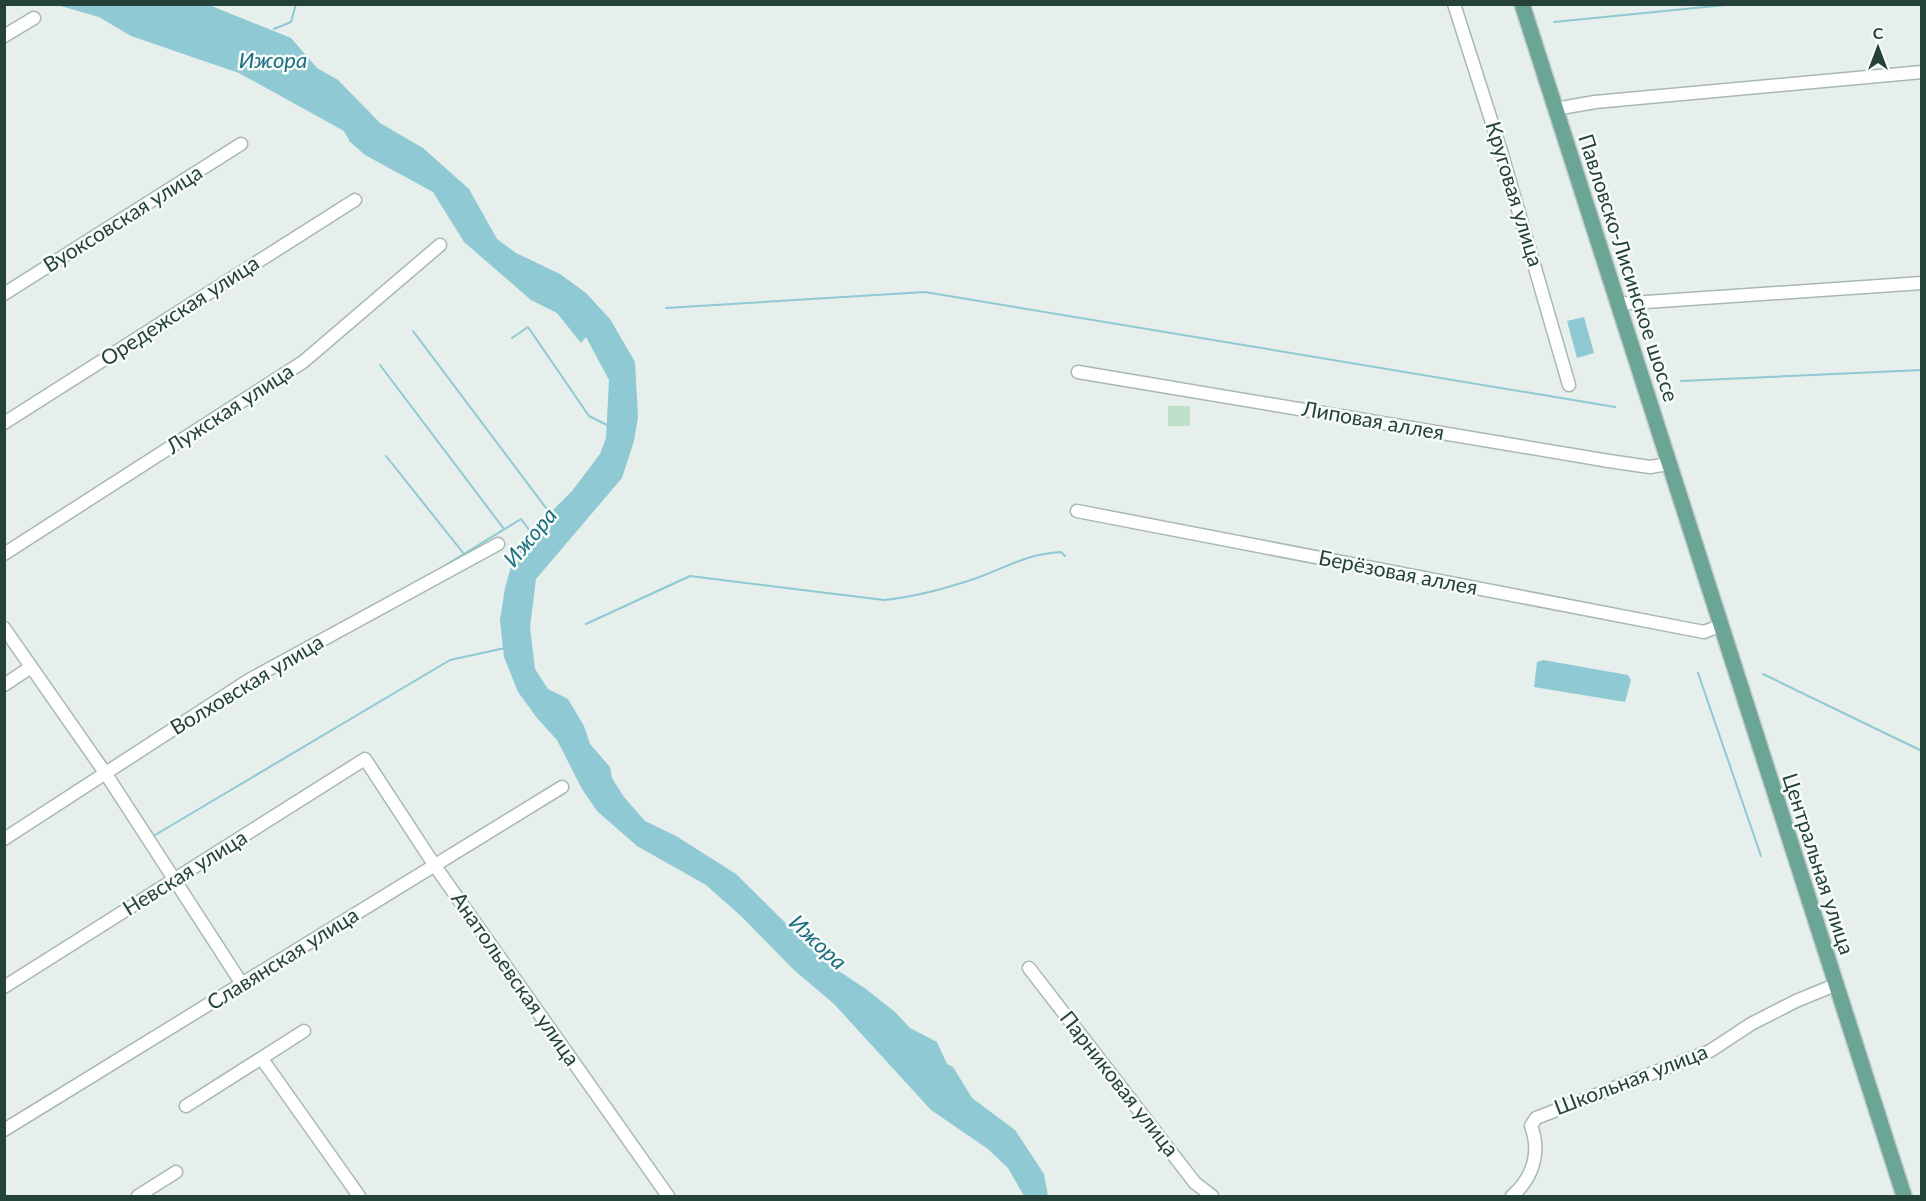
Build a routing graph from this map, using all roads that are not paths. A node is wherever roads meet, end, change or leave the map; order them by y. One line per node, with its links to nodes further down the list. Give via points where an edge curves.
1 (1454, 4): 14 (street, Круговая улица)
2 (1522, 4): 6 (main road, Павловско-Лисинское шоссе)
3 (34, 18): 4 (street)
4 (4, 36)
5 (1922, 72): 6 (street, via 1595,102)
6 (1555, 110): 12 (main road, Павловско-Лисинское шоссе)
7 (241, 144): 11 (street, Вуоксовская улица)
8 (355, 200): 15 (street, Оредежская улица)
9 (440, 245): 20 (street, Лужская улица, via 303,362)
10 (1922, 283): 12 (street)
11 (4, 294)
12 (1617, 304): 16 (main road, Павловско-Лисинское шоссе)
13 (1078, 372): 16 (street, Липовая аллея, via 1609,461 1650,467)
14 (1569, 385)
15 (4, 423)
16 (1668, 464): 19 (main road, Павловско-Лисинское шоссе)
17 (1077, 511): 21 (street, Берёзовая аллея, via 1704,632)
18 (498, 544): 26 (street, Волховская улица, via 249,680)
19 (1694, 544): 21 (main road, Центральная улица)
20 (4, 554)
21 (1719, 626): 33 (main road, Центральная улица)
22 (4, 628): 23 (street)
23 (31, 667): 24 (street); 26 (street)
24 (4, 685)
25 (365, 759): 29 (street, Анатольевская улица); 30 (street, Невская улица)
26 (105, 774): 28 (street, Волховская улица); 30 (street)
27 (562, 787): 29 (street, Славянская улица)
28 (4, 839)
29 (435, 866): 32 (street, Славянская улица); 42 (street, Анатольевская улица)
30 (175, 879): 32 (street); 34 (street, Невская улица)
31 (1029, 968): 43 (street, Парниковая улица, via 1196,1183)
32 (242, 984): 38 (street, Славянская улица)
33 (1835, 985): 44 (street, Школьная улица, via 1751,1024 1710,1051 1536,1118 1531,1126 1537,1148 1532,1167); 45 (main road, Центральная улица)
34 (4, 987)
35 (304, 1031): 36 (street)
36 (262, 1059): 37 (street); 41 (street)
37 (186, 1106)
38 (4, 1130)
39 (176, 1172): 40 (street)
40 (138, 1197)
41 (359, 1197)
42 (668, 1197)
43 (1212, 1197)
44 (1512, 1197)
45 (1904, 1197)

